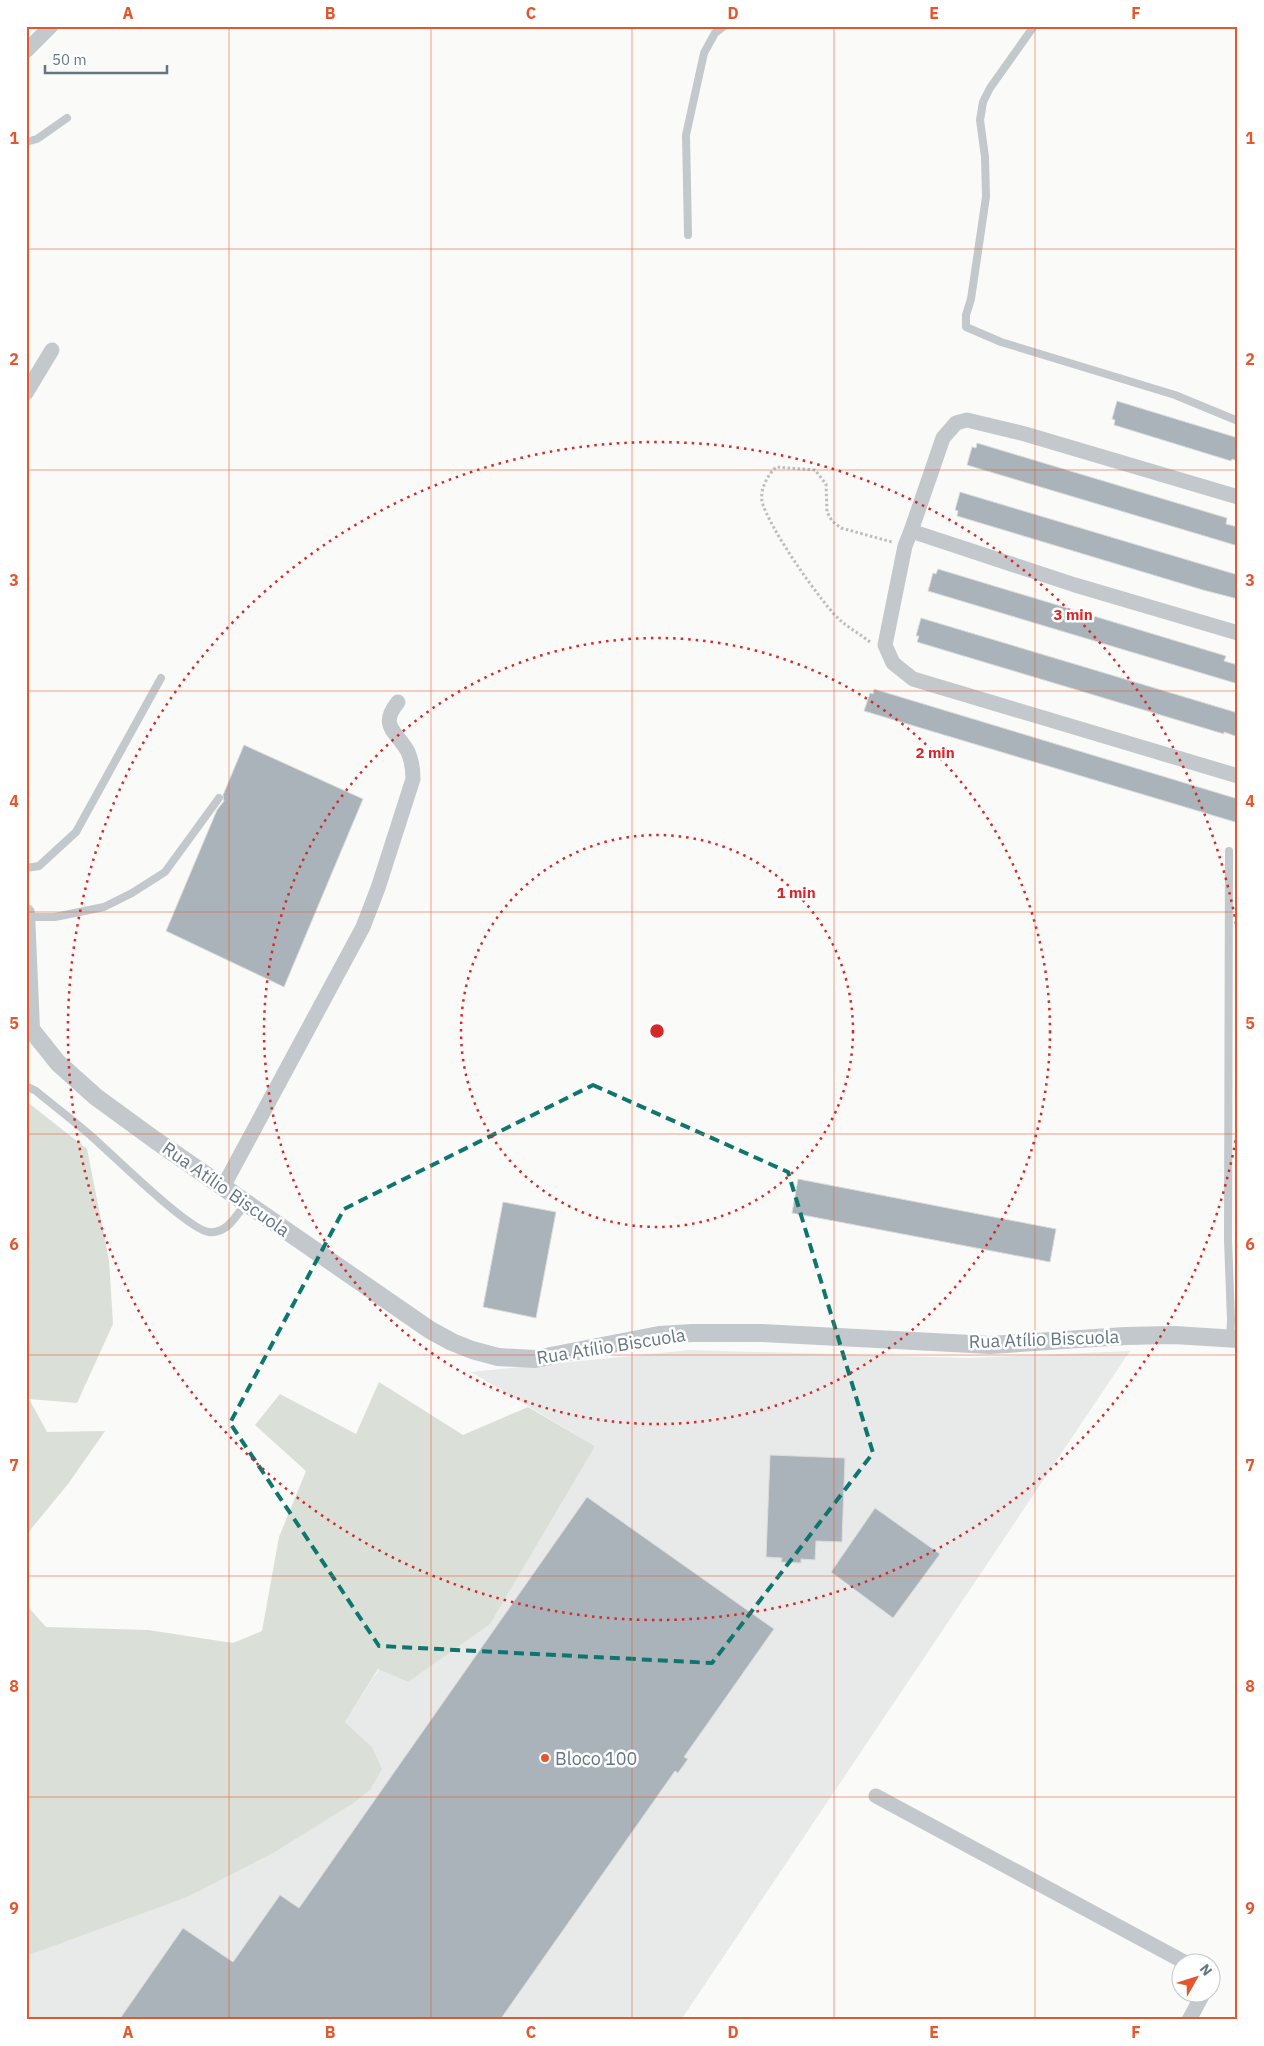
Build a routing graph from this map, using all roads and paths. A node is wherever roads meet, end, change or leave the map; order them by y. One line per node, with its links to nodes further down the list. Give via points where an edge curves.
1 (51, 26): 4 (street)
2 (724, 26): 7 (lane, via 704,53 686,135)
3 (1034, 26): 10 (lane, via 983,102 980,120 986,197 966,327 1001,342 1175,395)
4 (26, 51)
5 (67, 118): 6 (lane, via 37,139)
6 (26, 142)
7 (688, 235)
8 (52, 350): 9 (street)
9 (26, 393)
10 (1238, 421)
11 (1238, 497): 12 (street, via 967,420 956,423 942,438)
12 (910, 532): 13 (street); 14 (street)
13 (905, 546): 15 (street); 15 (path, via 836,525 827,512 826,484 815,470 776,467 766,476 762,500 768,516 809,582 841,621 874,644)
14 (1238, 634)
15 (885, 645): 18 (street, via 893,664 913,679)
16 (161, 678): 21 (lane, via 76,832 39,866)
17 (398, 702): 25 (street, via 389,713 389,724 408,752 413,779 378,888 359,935)
18 (1238, 776)
19 (219, 798): 22 (lane, via 165,872 132,893 104,907 55,917)
20 (1229, 851): 27 (lane, via 1228,1240)
21 (26, 868)
22 (27, 915): 23 (street, Rua Atílio Biscuola)
23 (29, 1026): 25 (street, Rua Atílio Biscuola, via 58,1063 96,1097)
24 (26, 1086): 26 (lane, via 90,1134 187,1222 206,1232 219,1232)
25 (223, 1187): 26 (street, Rua Atílio Biscuola)
26 (246, 1204): 27 (street, Rua Atílio Biscuola, via 430,1330 452,1342 498,1356 535,1359 659,1335 692,1333 762,1333 990,1345 1125,1336)
27 (1234, 1339)
28 (876, 1796): 29 (street)
29 (1172, 1955)
30 (1198, 2004): 31 (street)
31 (1189, 2020)

